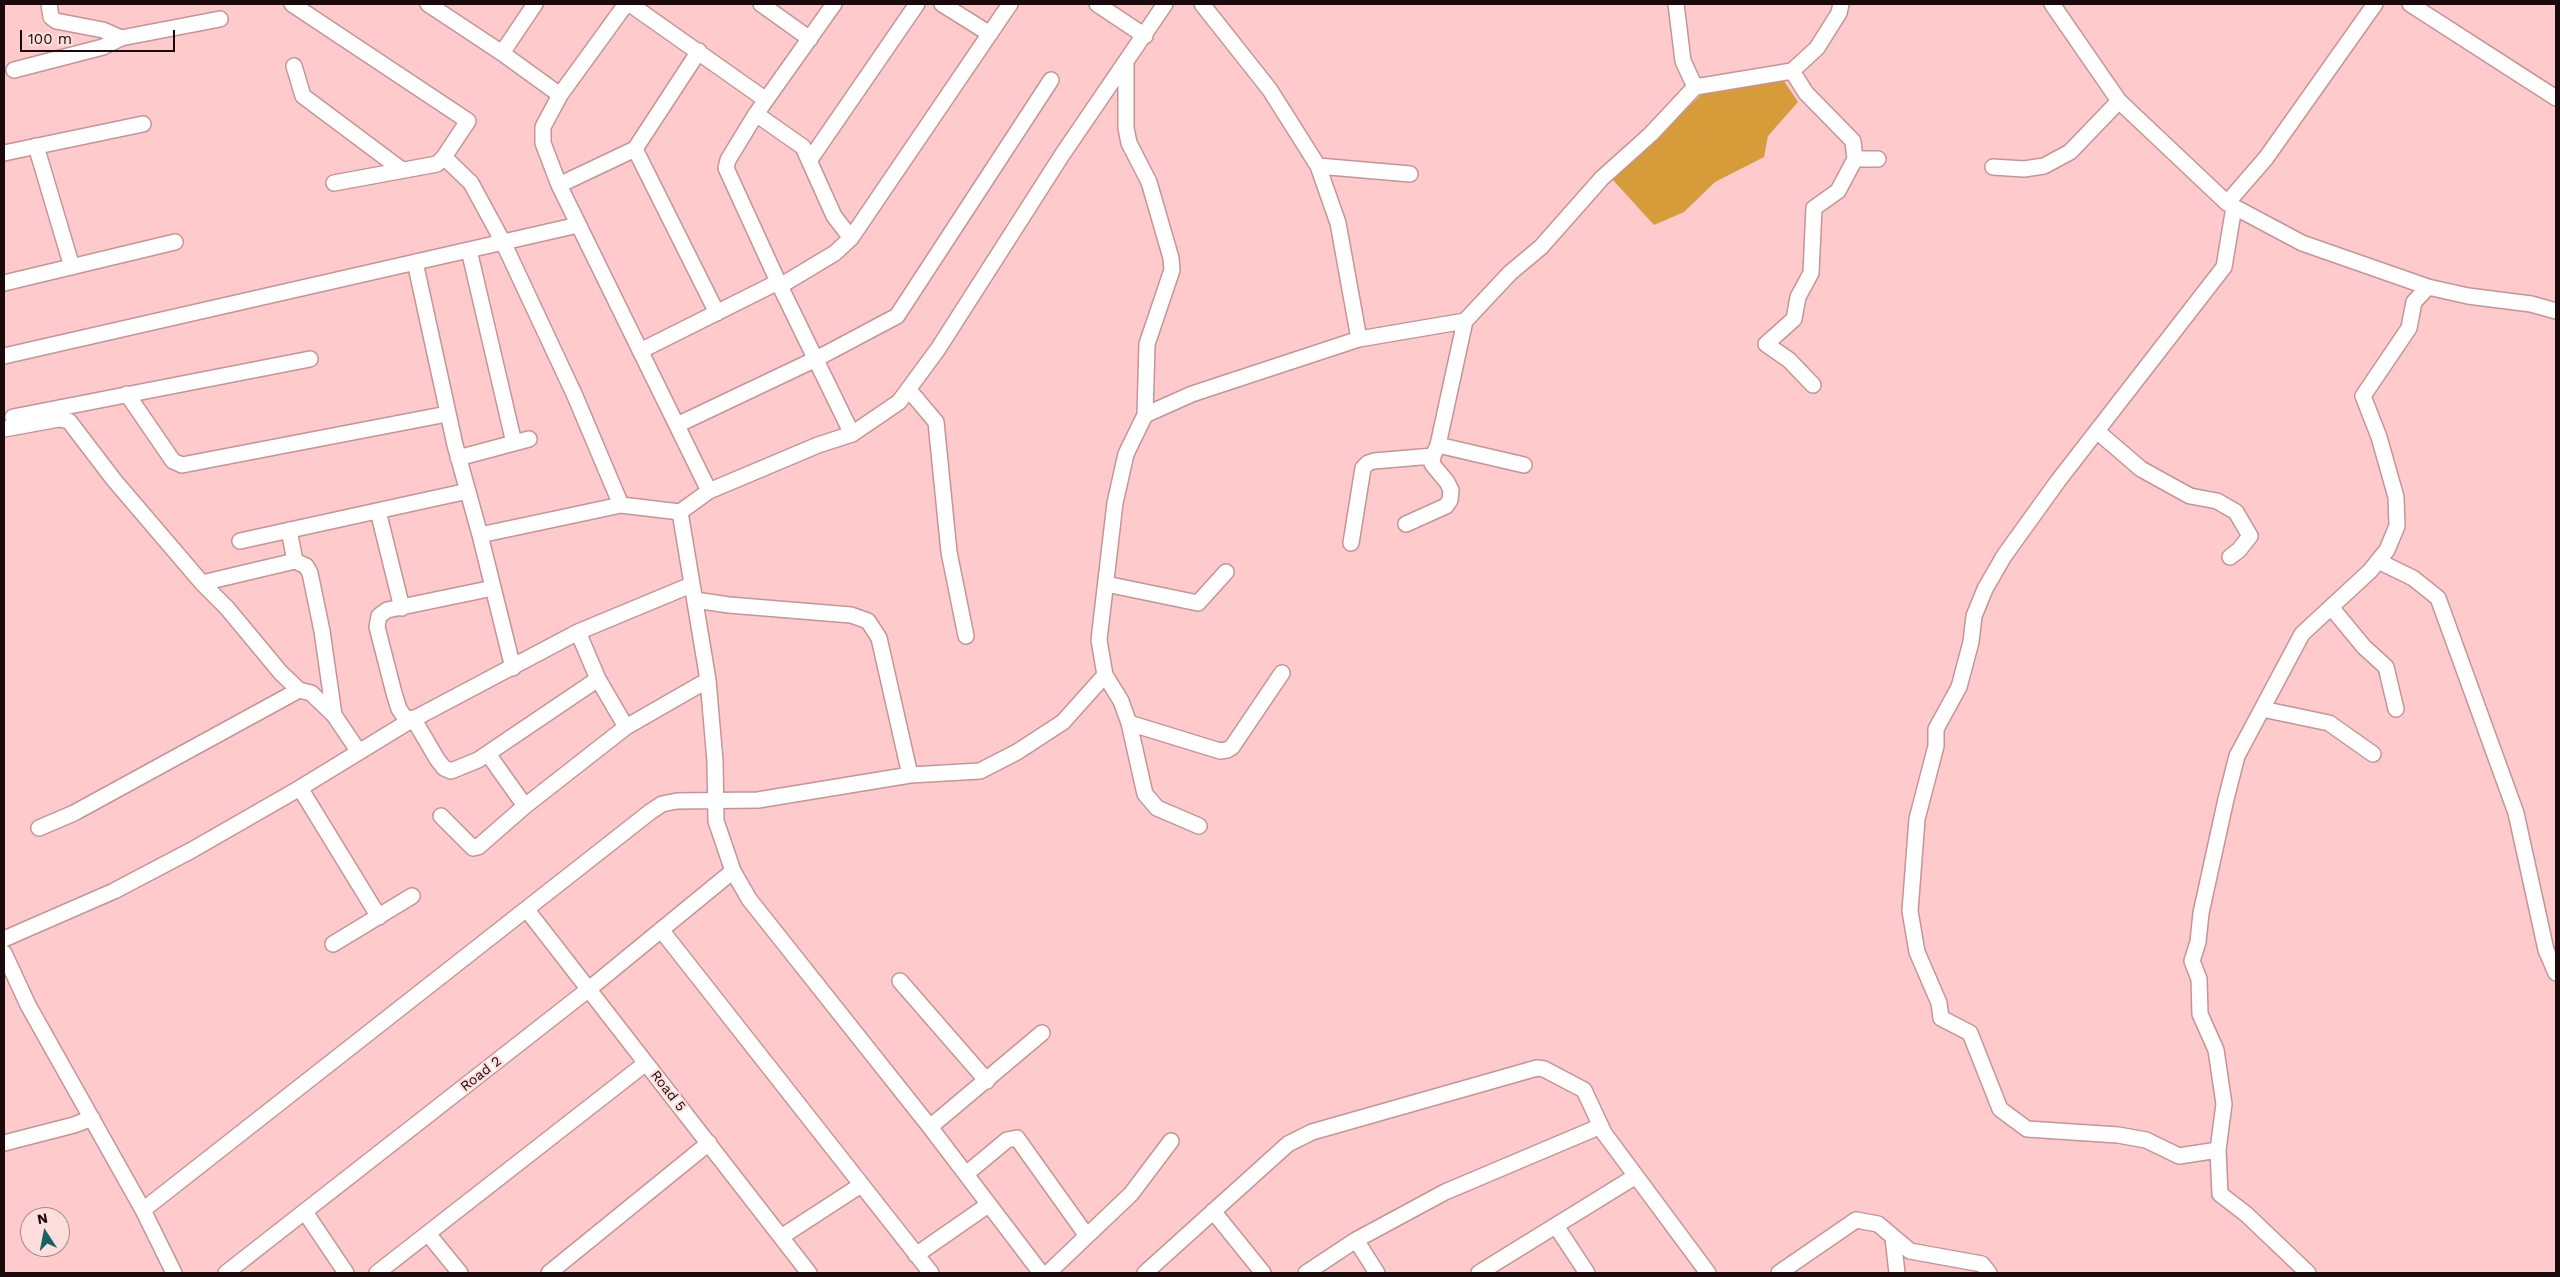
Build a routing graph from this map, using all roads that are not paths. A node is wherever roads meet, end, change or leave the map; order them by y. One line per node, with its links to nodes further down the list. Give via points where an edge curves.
1 (49, 4): 23 (street, via 51,17 56,22 103,30)
2 (292, 4): 42 (street, via 468,121)
3 (428, 4): 25 (street)
4 (535, 4): 25 (street)
5 (626, 4): 33 (street)
6 (630, 4): 26 (street)
7 (761, 4): 24 (street)
8 (834, 4): 24 (street)
9 (917, 4): 45 (street)
10 (942, 4): 21 (street)
11 (1010, 4): 21 (street)
12 (1097, 4): 22 (street)
13 (1166, 4): 22 (street)
14 (1202, 4): 46 (street, via 1270,90)
15 (1676, 4): 32 (street, via 1683,61)
16 (1841, 4): 30 (street, via 1818,48)
17 (2052, 4): 36 (street)
18 (2375, 4): 52 (street)
19 (2410, 4): 34 (street)
20 (220, 19): 23 (street)
21 (990, 34): 54 (street)
22 (1145, 36): 27 (street)
23 (121, 38): 29 (street, via 103,47)
24 (810, 39): 35 (street)
25 (502, 52): 33 (street)
26 (699, 52): 35 (street); 40 (street)
27 (1126, 63): 72 (street); 75 (street, via 1129,143 1149,182 1172,270 1147,344)
28 (294, 66): 48 (street, via 303,96)
29 (14, 70)
30 (1792, 72): 32 (street); 43 (street, via 1806,93 1853,141)
31 (1051, 80): 70 (street, via 896,316)
32 (1695, 87): 65 (street, via 1651,134 1602,178 1541,247 1510,273)
33 (560, 95): 51 (street, via 543,127 542,136)
34 (2556, 98)
35 (766, 100): 37 (street)
36 (2119, 102): 47 (street, via 2070,152 2044,166 2024,169); 52 (street)
37 (756, 114): 45 (street, via 802,147); 61 (street, via 726,168)
38 (142, 124): 39 (street)
39 (36, 146): 41 (street); 59 (street)
40 (635, 149): 51 (street); 64 (street)
41 (4, 153)
42 (444, 157): 48 (street, via 436,164); 56 (street, via 471,182)
43 (1855, 159): 44 (street); 71 (street, via 1838,191 1814,208 1811,273 1798,297 1794,318 1766,344 1789,360)
44 (1878, 159)
45 (809, 161): 54 (street, via 834,216)
46 (1318, 166): 49 (street); 66 (street, via 1338,223)
47 (1993, 167)
48 (402, 170): 50 (street)
49 (1410, 174)
50 (334, 183)
51 (558, 185): 53 (street)
52 (2231, 205): 62 (street, via 2302,243); 79 (street, via 2224,267)
53 (578, 225): 56 (street); 67 (street)
54 (851, 238): 61 (street, via 835,252)
55 (175, 242): 59 (street)
56 (503, 242): 57 (street); 88 (street)
57 (468, 250): 58 (street); 82 (street)
58 (415, 262): 68 (street); 74 (street)
59 (72, 267): 60 (street)
60 (4, 283)
61 (780, 286): 64 (street, via 776,283); 70 (street)
62 (2428, 287): 63 (street); 98 (street, via 2414,302 2409,328 2363,396 2396,497 2397,526 2387,550)
63 (2556, 311)
64 (717, 313): 67 (street)
65 (1466, 321): 66 (street); 83 (street)
66 (1358, 339): 75 (street, via 1200,391)
67 (640, 351): 77 (street)
68 (4, 356)
69 (310, 358): 73 (street)
70 (816, 360): 77 (street); 80 (street)
71 (1813, 385)
72 (909, 390): 80 (street, via 892,408); 108 (street, via 936,422 949,552)
73 (127, 394): 74 (street, via 173,461 182,465); 76 (street)
74 (447, 414): 84 (street)
75 (1145, 415): 101 (street, via 1126,454 1115,503)
76 (4, 419)
77 (677, 425): 87 (street)
78 (4, 429): 100 (street, via 59,419 69,421 114,480)
79 (2098, 432): 96 (street, via 2141,469 2190,496 2217,501 2236,512 2250,536); 151 (street, via 2004,556 1974,616 1959,687 1936,729 1936,746 1917,820 1910,911 1917,952 1939,1004 1941,1018 1970,1033 2000,1109 2027,1129 2146,1140 2179,1156)
80 (852, 434): 87 (street)
81 (529, 439): 82 (street)
82 (514, 443): 84 (street)
83 (1436, 450): 85 (street); 91 (street, via 1432,464 1447,482 1451,490 1450,500 1446,506); 95 (street, via 1374,461 1363,468)
84 (458, 458): 86 (street)
85 (1524, 465)
86 (468, 491): 89 (street); 93 (street)
87 (710, 491): 90 (street)
88 (622, 505): 90 (street); 93 (street)
89 (378, 511): 92 (street); 106 (street)
90 (680, 512): 102 (street)
91 (1406, 524)
92 (289, 530): 94 (street); 97 (street)
93 (480, 535): 103 (street)
94 (240, 541)
95 (1351, 543)
96 (2230, 557)
97 (295, 561): 100 (street); 117 (street, via 306,566 310,573)
98 (2378, 561): 105 (street); 139 (street, via 2413,578 2438,598 2516,813 2546,950)
99 (1226, 572): 101 (street, via 1198,603)
100 (202, 583): 114 (street)
101 (1106, 584): 111 (street, via 1098,640)
102 (691, 585): 104 (street); 107 (street)
103 (493, 588): 106 (street); 109 (street)
104 (695, 600): 113 (street); 124 (street, via 852,615 868,621 879,638)
105 (2331, 607): 115 (street, via 2302,634); 116 (street, via 2364,647 2386,667)
106 (402, 608): 118 (street, via 381,613 377,627 400,709)
107 (578, 632): 109 (street); 112 (street)
108 (966, 636)
109 (513, 668): 118 (street)
110 (1282, 673): 119 (street, via 1227,750 1220,751)
111 (1105, 675): 119 (street, via 1121,701); 124 (street, via 1063,722 980,771)
112 (598, 679): 120 (street); 122 (street)
113 (708, 680): 120 (street); 126 (street)
114 (299, 690): 117 (street, via 311,693); 130 (street, via 74,813)
115 (2262, 709): 123 (street, via 2328,723); 151 (street, via 2237,756 2192,960 2199,979 2200,1014 2216,1050 2224,1104)
116 (2396, 709)
117 (334, 715): 121 (street)
118 (410, 720): 121 (street); 122 (street, via 444,768 451,771)
119 (1129, 723): 129 (street, via 1145,794 1150,802)
120 (626, 727): 127 (street)
121 (359, 752): 125 (street)
122 (488, 754): 127 (street)
123 (2373, 754)
124 (910, 775): 126 (street, via 758,800)
125 (300, 788): 134 (street); 136 (street, via 114,891)
126 (716, 801): 131 (street, via 716,821); 133 (street, via 662,804)
127 (525, 806): 128 (street, via 474,848)
128 (441, 816)
129 (1199, 826)
130 (39, 828)
131 (733, 871): 135 (street, Road 2); 147 (street, via 749,898)
132 (412, 896): 134 (street)
133 (527, 910): 141 (street, Road 5); 156 (street)
134 (379, 917): 137 (street)
135 (662, 931): 141 (street, Road 2); 154 (street)
136 (4, 938)
137 (333, 944)
138 (4, 953): 145 (street, via 28,1005)
139 (2556, 973)
140 (900, 981): 144 (street)
141 (588, 989): 143 (street, Road 5); 158 (street, Road 2)
142 (1042, 1033): 144 (street)
143 (646, 1063): 149 (street, Road 5); 160 (street)
144 (987, 1081): 147 (street)
145 (92, 1118): 150 (street); 156 (street)
146 (1601, 1126): 153 (street); 157 (street, via 1584,1090 1544,1069 1531,1070 1312,1132 1288,1144); 164 (street, via 1444,1192)
147 (930, 1127): 152 (street)
148 (1171, 1142): 162 (street, via 1132,1194)
149 (709, 1143): 161 (street, Road 5); 171 (street)
150 (4, 1144)
151 (2218, 1150): 186 (street, via 2220,1194)
152 (966, 1174): 155 (street); 162 (street, via 1007,1140 1017,1138)
153 (1636, 1176): 159 (street); 182 (street)
154 (861, 1185): 161 (street); 165 (street)
155 (988, 1205): 165 (street); 174 (street)
156 (143, 1210): 167 (street)
157 (1213, 1211): 176 (street); 177 (street)
158 (305, 1212): 166 (street, Road 2); 168 (street)
159 (1556, 1226): 180 (street); 181 (street)
160 (429, 1234): 169 (street); 170 (street)
161 (781, 1236): 172 (street, Road 5)
162 (1087, 1236): 175 (street)
163 (1894, 1238): 183 (street, via 1878,1224 1856,1220); 184 (street); 185 (street, via 1910,1251 1982,1264)
164 (1356, 1240): 178 (street); 179 (street)
165 (916, 1255): 173 (street)
166 (231, 1272)
167 (174, 1273)
168 (346, 1273)
169 (377, 1273)
170 (460, 1273)
171 (549, 1273)
172 (809, 1273)
173 (930, 1273)
174 (1041, 1273)
175 (1048, 1273)
176 (1145, 1273)
177 (1263, 1273)
178 (1306, 1273)
179 (1377, 1273)
180 (1479, 1273)
181 (1587, 1273)
182 (1708, 1273)
183 (1779, 1273)
184 (1897, 1273)
185 (1989, 1273)
186 (2308, 1273)

